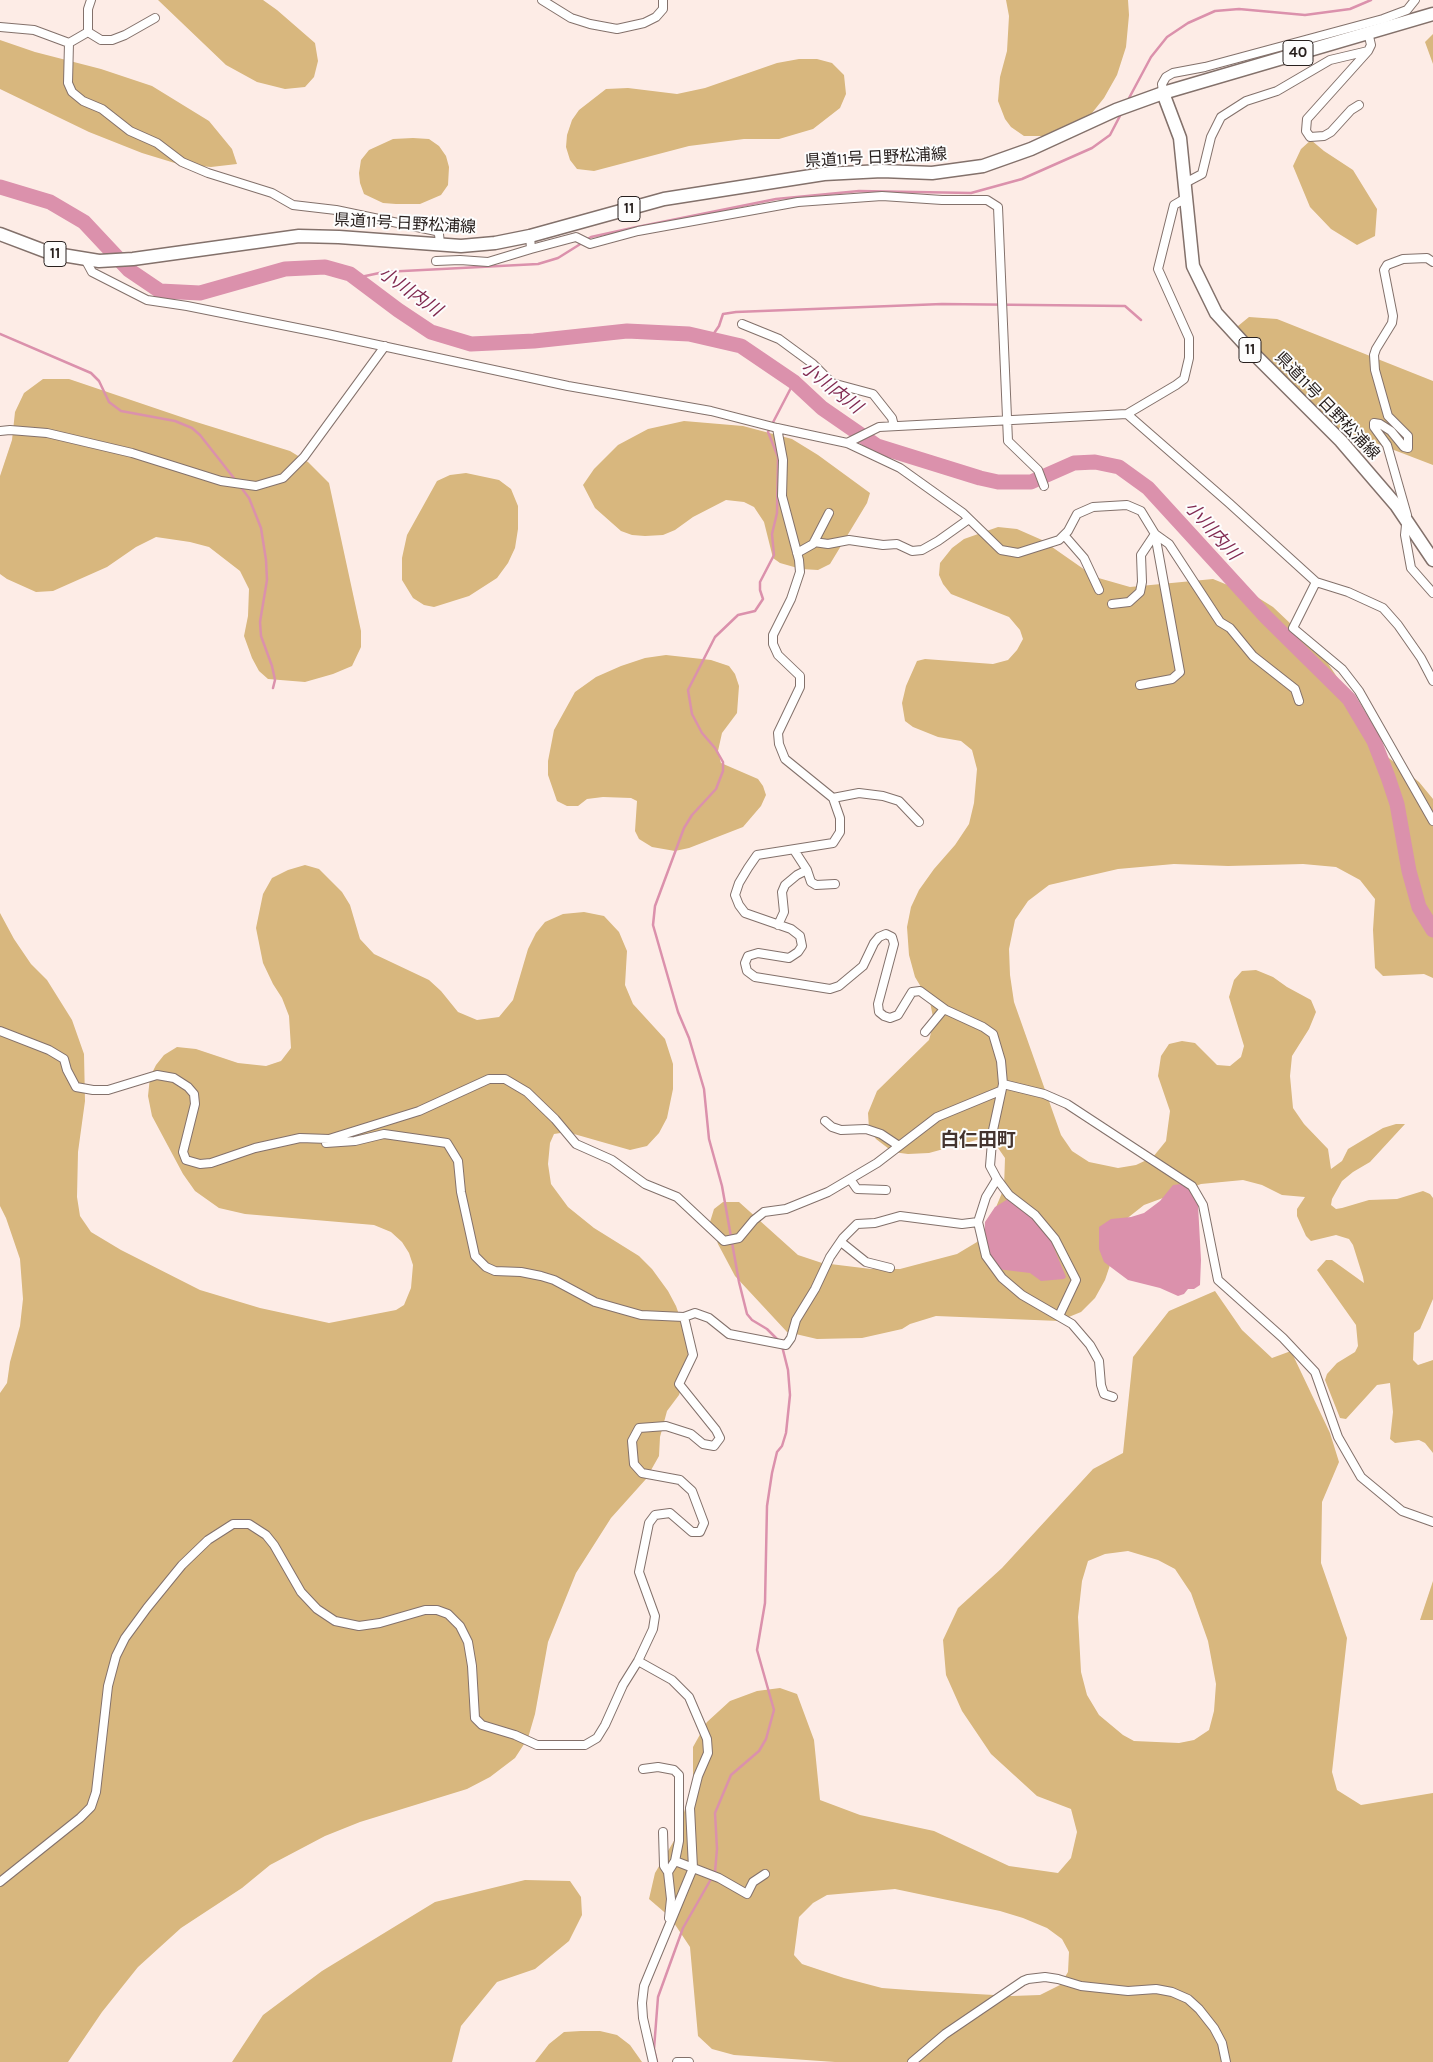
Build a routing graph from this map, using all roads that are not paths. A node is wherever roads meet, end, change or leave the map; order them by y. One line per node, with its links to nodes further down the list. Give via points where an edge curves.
1 (91, 0): 8 (street)
2 (542, 0): 3 (street, via 571,18 617,29 656,17 663,8)
3 (663, 0)
4 (1415, 0): 12 (street, via 1407,10 1383,19 1173,73 1162,84)
5 (1433, 14): 9 (main road, 40)
6 (155, 18): 8 (street, via 112,40 101,40)
7 (0, 27): 10 (street, via 34,30)
8 (88, 32): 10 (street)
9 (1368, 32): 11 (street, via 1371,45); 12 (main road, 40)
10 (69, 43): 18 (street, via 68,83 72,92 130,130 157,143 182,162 272,192 292,205 336,210 436,231)
11 (1368, 51): 13 (street, via 1307,119 1306,131 1310,137 1324,136); 14 (street, via 1330,60 1277,91 1246,101 1221,117 1211,137 1202,174)
12 (1164, 93): 14 (main road, 県道11号 日野松浦線 / 11, via 1180,138); 17 (main road, 県道11号 日野松浦線 / 11, via 983,166 932,173 824,174 664,199)
13 (1359, 105)
14 (1185, 183): 15 (main road, 県道11号 日野松浦線 / 11)
15 (1186, 198): 25 (street, via 1174,205 1158,269 1189,338 1190,358 1184,379); 34 (main road, 県道11号 日野松浦線 / 11, via 1193,266 1216,313 1341,441)
16 (0, 234): 20 (main road, 県道11号 日野松浦線 / 11, via 50,253)
17 (530, 236): 18 (main road, 県道11号 日野松浦線 / 11, via 462,246); 19 (street)
18 (440, 244): 20 (main road, 県道11号 日野松浦線 / 11, via 299,236 133,259)
19 (531, 249): 21 (street, via 488,262); 26 (street, via 576,237 590,244 638,231 798,202 882,196 987,200 998,207)
20 (85, 259): 24 (street, via 92,272 147,300)
21 (436, 261)
22 (1433, 262): 34 (street, via 1418,257 1387,265 1384,270 1392,323 1374,355 1388,416 1408,436 1408,448 1391,431 1374,423 1387,445)
23 (742, 324): 27 (street, via 779,339 832,383 873,394 892,418)
24 (385, 346): 28 (street, via 568,386 711,411); 29 (street, via 304,457 283,478 256,486 220,481 132,453 48,434)
25 (1127, 414): 26 (street); 40 (street)
26 (1006, 422): 27 (street); 31 (street, via 1008,441 1038,470)
27 (894, 426): 30 (street, via 879,427)
28 (776, 428): 30 (street); 38 (street, via 783,460 782,496)
29 (0, 432)
30 (847, 442): 33 (street, via 900,468)
31 (1044, 486)
32 (829, 513): 37 (street)
33 (969, 519): 35 (street, via 1001,550 1018,553 1059,540); 37 (street, via 922,550 912,551 897,544 883,546 849,540 828,544)
34 (1407, 521): 39 (main road, 県道11号 日野松浦線 / 11); 42 (street, via 1405,535 1411,568)
35 (1064, 534): 36 (street, via 1078,514 1093,507 1127,505 1141,511); 41 (street, via 1084,558)
36 (1155, 534): 43 (street, via 1141,555 1140,592 1129,602); 45 (street, via 1180,672 1172,679); 46 (street, via 1169,544 1220,622 1230,628 1253,656 1295,689)
37 (814, 542): 38 (street)
38 (798, 553): 47 (street, via 800,572 796,588 773,635 778,654 800,676 800,687 778,732 779,744 785,759)
39 (1433, 560)
40 (1316, 582): 44 (street, via 1383,608 1421,658); 48 (street, via 1292,628 1342,669 1359,691)
41 (1100, 590)
42 (1433, 593)
43 (1112, 604)
44 (1433, 680)
45 (1140, 685)
46 (1299, 701)
47 (833, 798): 49 (street, via 859,793 883,796 900,801); 50 (street, via 840,818 840,832 833,843)
48 (1433, 821)
49 (918, 822)
50 (794, 850): 51 (street); 53 (street, via 757,856 735,895 745,913)
51 (807, 870): 52 (street, via 811,882 816,885); 53 (street, via 785,885 782,892 784,912)
52 (835, 884)
53 (778, 925): 54 (street, via 800,936 802,946 789,958 748,956 745,963 747,971 755,977 830,989 840,986 863,966 874,943 886,934 892,937 894,944 878,1004 879,1012 890,1018 898,1015 912,992 920,991)
54 (944, 1009): 56 (street); 57 (street, via 993,1034 1001,1061)
55 (0, 1032): 59 (street, via 64,1059 76,1087 108,1090 157,1075 174,1078 188,1086 194,1094 195,1104 183,1152 186,1160 211,1163)
56 (924, 1032)
57 (1002, 1087): 60 (street, via 937,1117); 61 (street, via 990,1152 990,1166); 70 (street, via 1044,1094 1066,1104 1192,1186 1203,1205 1218,1280 1283,1338 1315,1372 1338,1437 1361,1477 1402,1511)
58 (825, 1121): 60 (street, via 842,1130 874,1132)
59 (300, 1138): 62 (street, via 329,1139 364,1129 420,1111 489,1079 505,1079 527,1092 576,1144 612,1160 645,1184 677,1197 724,1242 739,1238 764,1212 786,1209); 68 (street, via 314,1144 355,1141 384,1134 447,1143 458,1161 460,1192 475,1256 486,1267 554,1280 596,1302 641,1315)
60 (899, 1146): 62 (street)
61 (996, 1179): 64 (street); 67 (street, via 1009,1195 1035,1215 1055,1239 1076,1280)
62 (850, 1180): 63 (street, via 857,1189)
63 (886, 1190)
64 (978, 1222): 65 (street, via 962,1224 900,1216 857,1224); 67 (street, via 986,1256 1002,1278 1022,1295)
65 (841, 1242): 66 (street, via 866,1262); 68 (street, via 796,1320 786,1346 729,1334 709,1318 695,1313)
66 (890, 1268)
67 (1059, 1316): 69 (street, via 1072,1324 1090,1345 1099,1361 1100,1385 1104,1394)
68 (684, 1317): 71 (street, via 693,1355 679,1384 720,1438 714,1446 703,1444 691,1434 666,1426 639,1428 632,1441 634,1464 642,1473 680,1480 692,1492 704,1523 700,1532 692,1532 670,1513 655,1514 649,1523 639,1572 655,1616 653,1629)
69 (1113, 1397)
70 (1433, 1522)
71 (638, 1661): 75 (street, via 672,1680 689,1697 707,1739 708,1753 690,1808); 78 (street, via 597,1738 585,1745 537,1745 482,1725 475,1718 468,1642 460,1626 448,1614 425,1610 359,1626 335,1621 317,1609 301,1592 266,1535 250,1524 233,1524 208,1540 182,1565 125,1638 108,1686 96,1792 91,1807)
72 (643, 1769): 74 (street, via 658,1767 674,1770 679,1775 679,1841)
73 (663, 1832): 76 (street, via 664,1866)
74 (675, 1861): 75 (street); 76 (street)
75 (693, 1868): 77 (street, via 747,1894 753,1882); 79 (street)
76 (668, 1872): 79 (street, via 671,1899)
77 (765, 1874)
78 (0, 1882)
79 (667, 1930): 80 (street, via 644,1986 642,2003)
80 (653, 2062)
81 (677, 2062): 82 (street)
82 (689, 2062)
83 (912, 2062): 84 (street, via 945,2034 1023,1981 1045,1977 1082,1986 1128,1991 1156,1989 1188,1999 1214,2028 1222,2043)
84 (1226, 2062)

